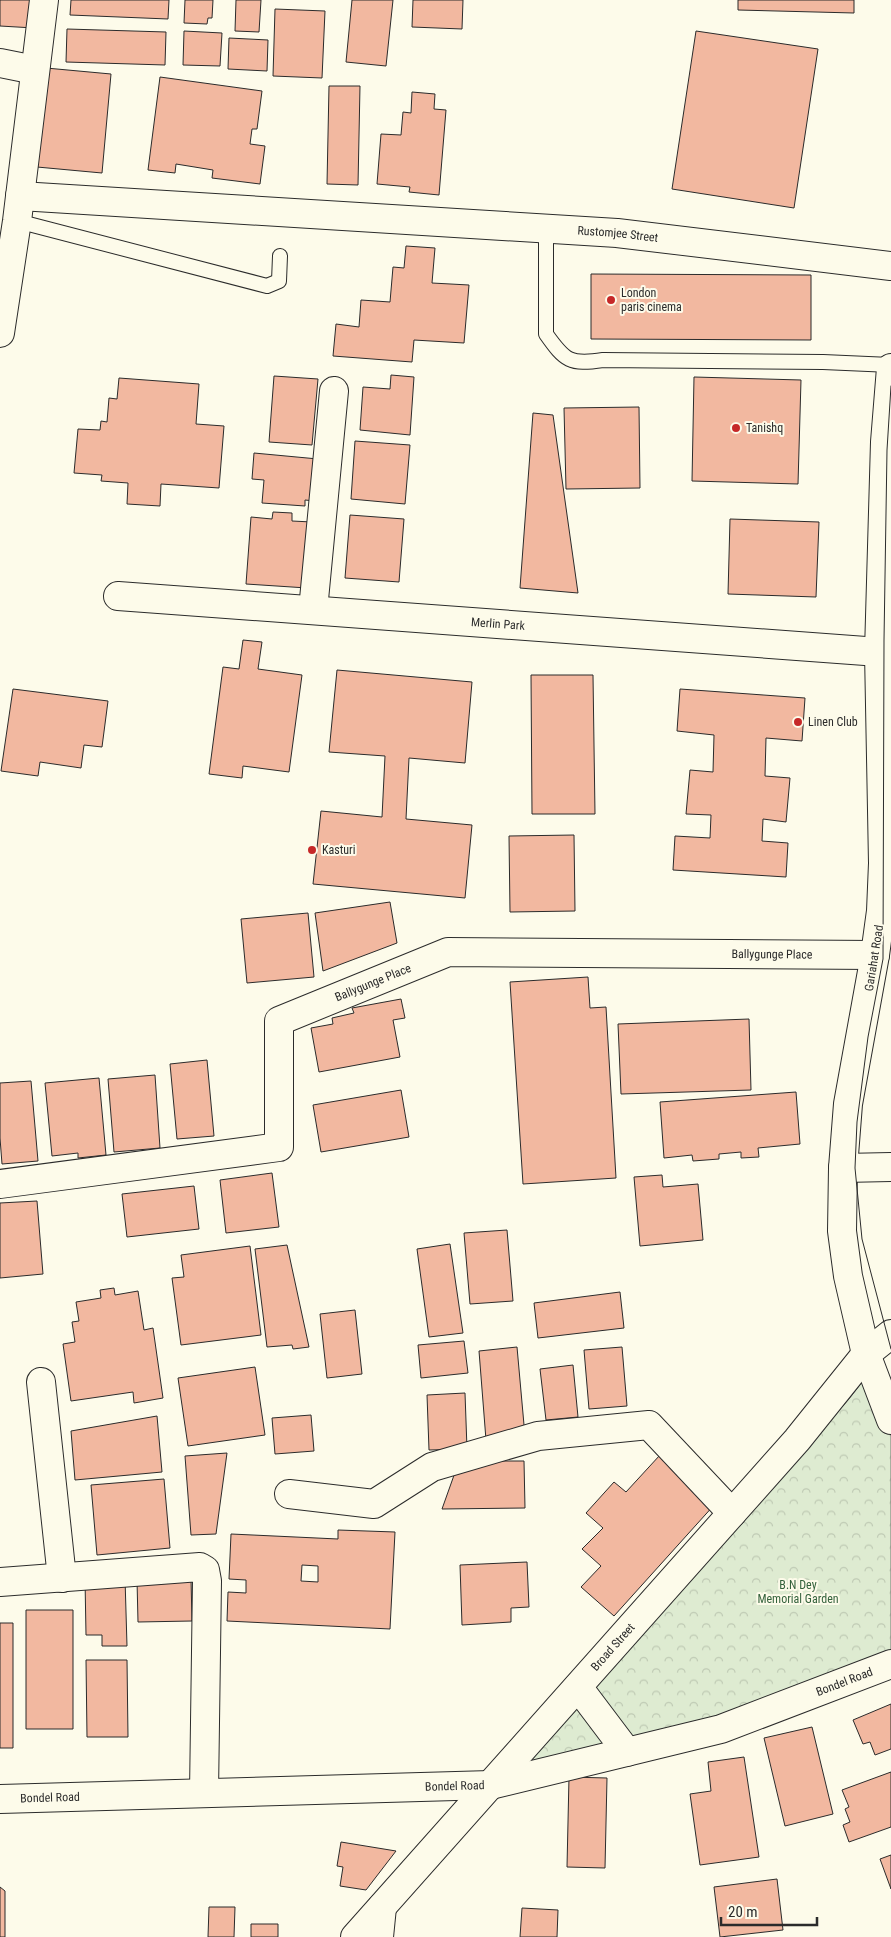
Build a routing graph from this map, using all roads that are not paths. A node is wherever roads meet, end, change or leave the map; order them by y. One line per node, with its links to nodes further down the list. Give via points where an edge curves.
1 (44, 0): 3 (street)
2 (0, 62): 3 (street)
3 (35, 70): 4 (street)
4 (19, 208): 5 (street, Rustomjee Street, via 343,217); 6 (lane, via 267,286 279,282); 8 (street)
5 (546, 229): 7 (street, Rustomjee Street, via 617,233); 9 (lane, via 546,334 569,360 582,363 603,360 823,362)
6 (280, 256)
7 (891, 266)
8 (0, 333)
9 (891, 366): 13 (street, Gariahat Road, via 885,442)
10 (334, 391): 12 (street)
11 (118, 596): 12 (street, Merlin Park)
12 (313, 610): 13 (street, Merlin Park)
13 (879, 652): 14 (street, Gariahat Road, via 883,864)
14 (875, 955): 16 (street, Gariahat Road, via 848,1104); 17 (street, Ballygunge Place, via 448,952 279,1021 279,1147)
15 (891, 1167): 16 (street)
16 (843, 1168): 19 (street, Gariahat Road, via 842,1231)
17 (0, 1184)
18 (891, 1334): 19 (street, Broad Street)
19 (866, 1354): 21 (street, Gariahat Road); 23 (street, Broad Street, via 797,1440)
20 (41, 1382): 24 (street)
21 (891, 1420)
22 (290, 1494): 23 (street, via 374,1504 432,1467 538,1436 649,1425)
23 (732, 1513): 27 (street, Broad Street)
24 (62, 1578): 25 (street); 30 (street, via 200,1567 205,1570)
25 (0, 1582)
26 (891, 1664): 28 (street, Bondel Road, via 721,1730)
27 (578, 1687): 28 (street); 29 (street, Broad Street)
28 (627, 1752): 29 (street, Bondel Road)
29 (491, 1785): 30 (street, Bondel Road); 32 (street, Broad Street)
30 (204, 1792): 31 (street, Bondel Road)
31 (0, 1799)
32 (382, 1906): 33 (street, Broad Street); 34 (street)
33 (355, 1937)
34 (379, 1937)

